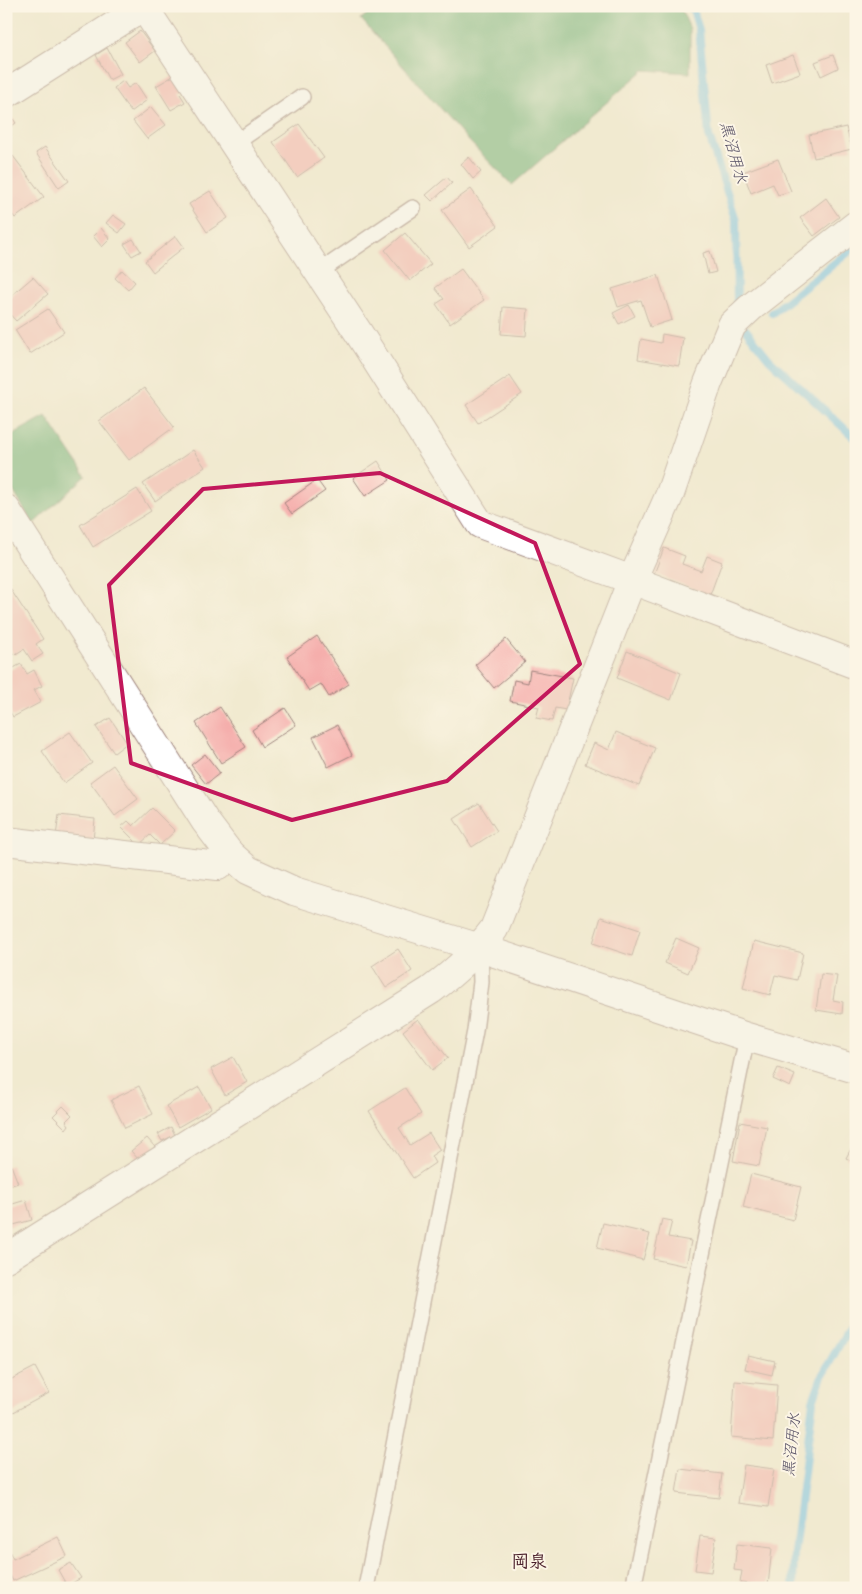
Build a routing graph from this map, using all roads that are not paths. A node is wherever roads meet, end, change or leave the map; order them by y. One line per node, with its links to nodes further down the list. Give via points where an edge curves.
1 (144, 6): 2 (street); 4 (street)
2 (6, 94)
3 (302, 97): 4 (lane)
4 (234, 144): 7 (street)
5 (413, 208): 7 (lane)
6 (856, 225): 9 (street, via 732,325 708,383 670,494)
7 (319, 272): 9 (street, via 480,524)
8 (6, 509): 12 (street, via 205,821)
9 (632, 580): 10 (street); 13 (street, via 494,930)
10 (856, 665)
11 (6, 841): 12 (street, via 218,866)
12 (230, 854): 13 (street, via 248,870 294,891)
13 (480, 948): 14 (street); 16 (street, via 431,990); 17 (lane, via 481,982 475,1031)
14 (747, 1037): 15 (street); 18 (lane)
15 (856, 1069)
16 (6, 1258)
17 (366, 1588)
18 (633, 1588)

